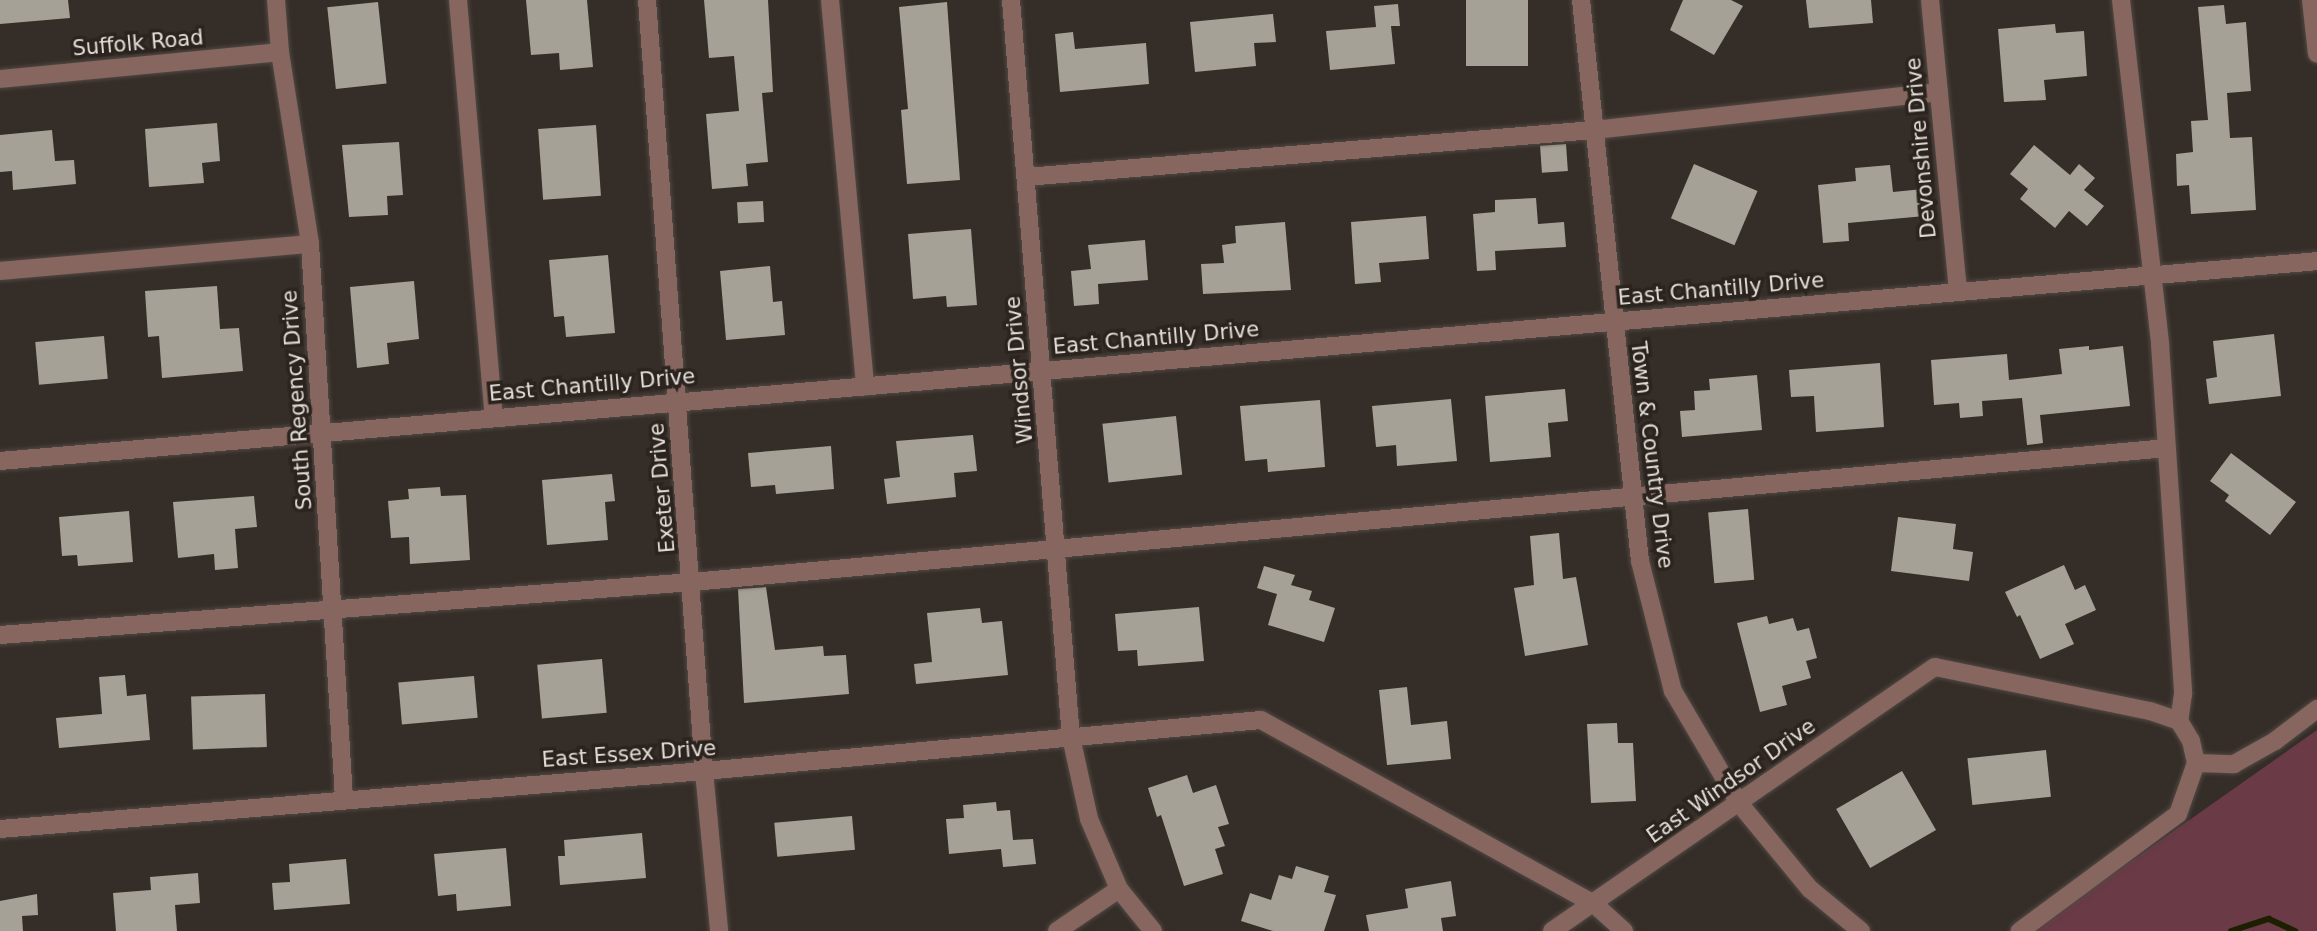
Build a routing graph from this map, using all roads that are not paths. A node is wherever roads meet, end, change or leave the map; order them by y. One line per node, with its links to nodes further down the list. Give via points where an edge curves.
1 (276, 0): 10 (street, South Regency Drive)
2 (458, 0): 25 (street)
3 (647, 0): 24 (street, Exeter Drive)
4 (830, 0): 23 (street)
5 (1011, 0): 15 (street, Windsor Drive)
6 (1581, 0): 14 (street, Town & Country Drive)
7 (1930, 0): 13 (street, Devonshire Drive)
8 (2121, 0): 19 (street)
9 (2311, 0): 11 (street)
10 (280, 52): 12 (street, Suffolk Road); 16 (street, South Regency Drive)
11 (2317, 54)
12 (0, 79)
13 (1939, 92): 14 (street); 20 (street, Devonshire Drive)
14 (1594, 130): 15 (street); 21 (street, Town & Country Drive)
15 (1026, 177): 22 (street, Windsor Drive)
16 (310, 244): 18 (street); 26 (street, South Regency Drive)
17 (2317, 261): 19 (street, East Chantilly Drive)
18 (0, 271)
19 (2153, 275): 20 (street, East Chantilly Drive); 27 (street)
20 (1958, 291): 21 (street, East Chantilly Drive)
21 (1613, 321): 22 (street, East Chantilly Drive); 29 (street, Town & Country Drive)
22 (1042, 371): 23 (street, East Chantilly Drive); 30 (street, Windsor Drive)
23 (865, 386): 24 (street, East Chantilly Drive)
24 (678, 401): 25 (street, East Chantilly Drive); 31 (street, Exeter Drive)
25 (494, 416): 26 (street, East Chantilly Drive)
26 (322, 433): 28 (street, East Chantilly Drive); 32 (street, South Regency Drive)
27 (2166, 448): 29 (street); 35 (street, via 2183,694)
28 (0, 461)
29 (1633, 499): 30 (street); 40 (street, Town & Country Drive, via 1640,561 1673,691)
30 (1056, 547): 31 (street); 36 (street, Windsor Drive)
31 (692, 582): 32 (street); 38 (street, Exeter Drive)
32 (332, 609): 33 (street); 39 (street, South Regency Drive)
33 (0, 635)
34 (2317, 709): 37 (street, via 2276,741 2234,764)
35 (2179, 721): 37 (street, via 2191,741); 40 (street, East Windsor Drive, via 2150,710 1935,667)
36 (1070, 737): 38 (street, East Essex Drive); 42 (street, via 1089,819); 43 (street, East Essex Drive, via 1262,720)
37 (2196, 763): 50 (street, via 2178,814)
38 (704, 771): 39 (street, East Essex Drive); 44 (street, Exeter Drive)
39 (344, 799): 41 (street, East Essex Drive)
40 (1739, 803): 43 (street, East Windsor Drive); 49 (street, Town & Country Drive, via 1810,890)
41 (0, 829)
42 (1119, 889): 45 (street); 46 (street)
43 (1593, 903): 47 (street, East Windsor Drive); 48 (street)
44 (719, 931)
45 (1057, 931)
46 (1153, 931)
47 (1552, 931)
48 (1624, 931)
49 (1861, 931)
50 (2020, 931)

